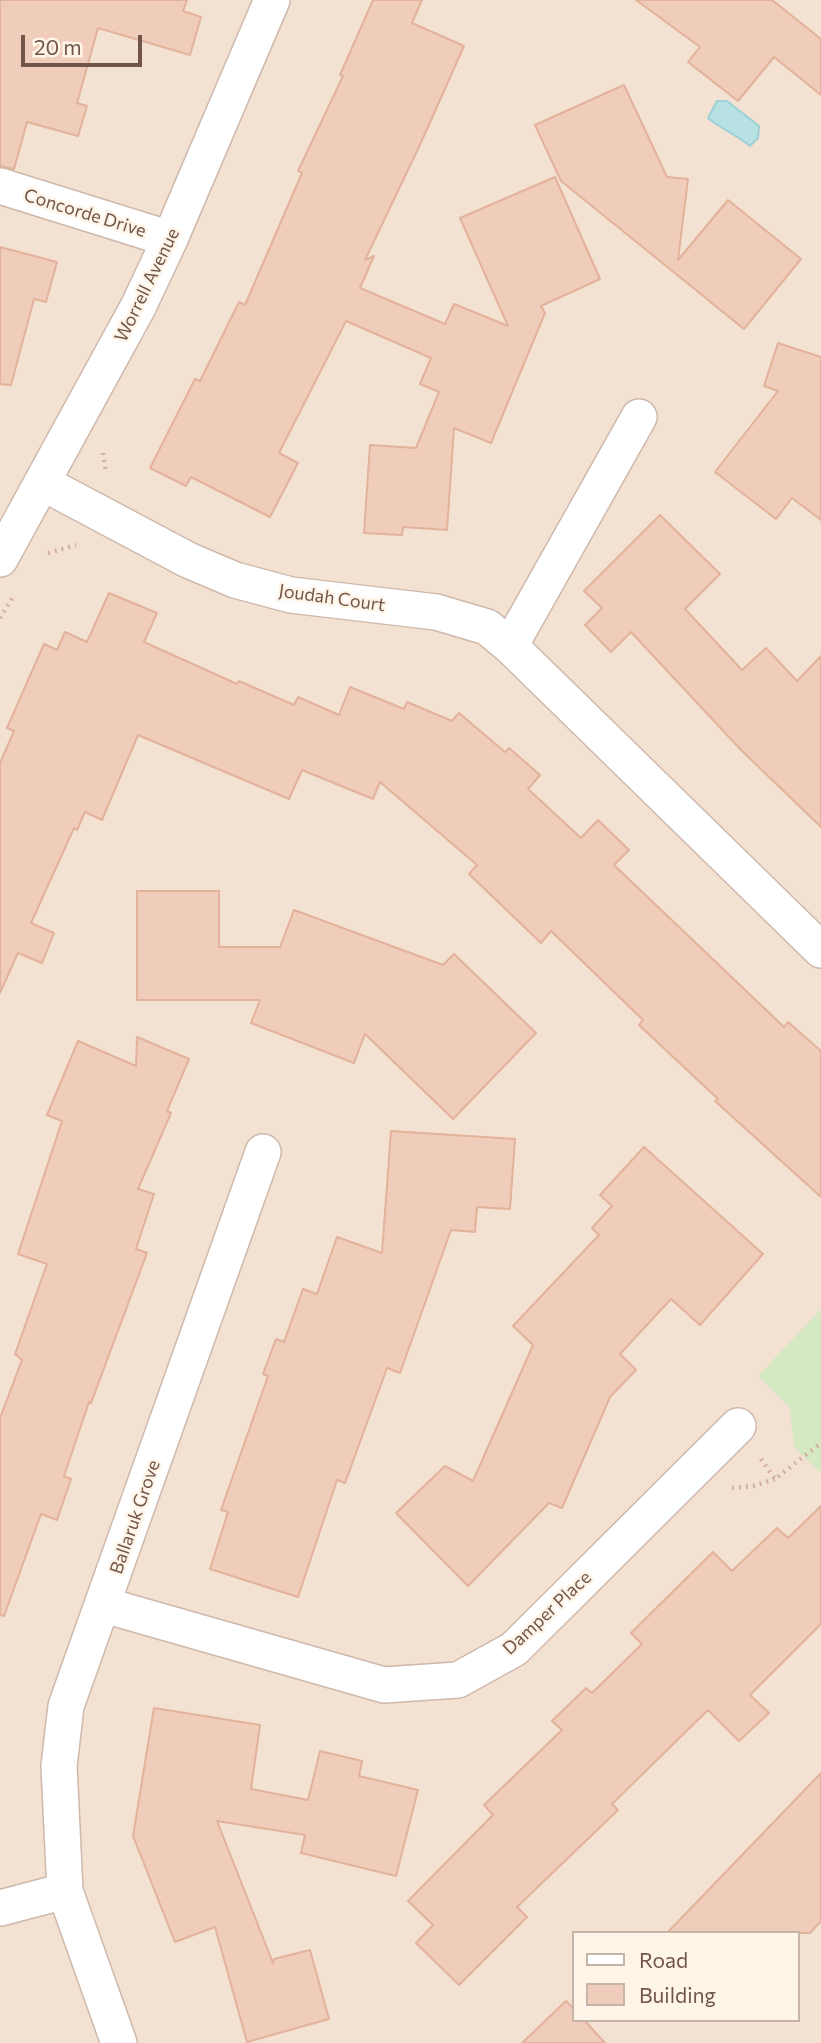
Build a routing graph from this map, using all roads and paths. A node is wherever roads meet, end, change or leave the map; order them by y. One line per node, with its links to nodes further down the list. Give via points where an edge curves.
1 (272, 0): 3 (street, Worrell Avenue)
2 (0, 186): 3 (street, Concorde Drive)
3 (170, 239): 5 (street, Worrell Avenue)
4 (639, 417): 10 (street)
5 (43, 483): 8 (street, Worrell Avenue); 10 (street, Joudah Court, via 235,580 291,595 436,612 487,628)
6 (85, 546): 7 (path, via 72,545)
7 (40, 560)
8 (10, 573): 9 (path)
9 (0, 617)
10 (510, 646): 11 (street, Joudah Court)
11 (816, 935)
12 (263, 1152): 17 (street, Ballaruk Grove)
13 (738, 1426): 15 (path); 17 (street, Damper Place, via 514,1649 457,1680 384,1685)
14 (821, 1443): 15 (path)
15 (775, 1479): 16 (path)
16 (723, 1489)
17 (104, 1605): 18 (street, Ballaruk Grove, via 66,1706 59,1766)
18 (65, 1891): 19 (street); 20 (street, Ballaruk Grove)
19 (0, 1908)
20 (119, 2043)

